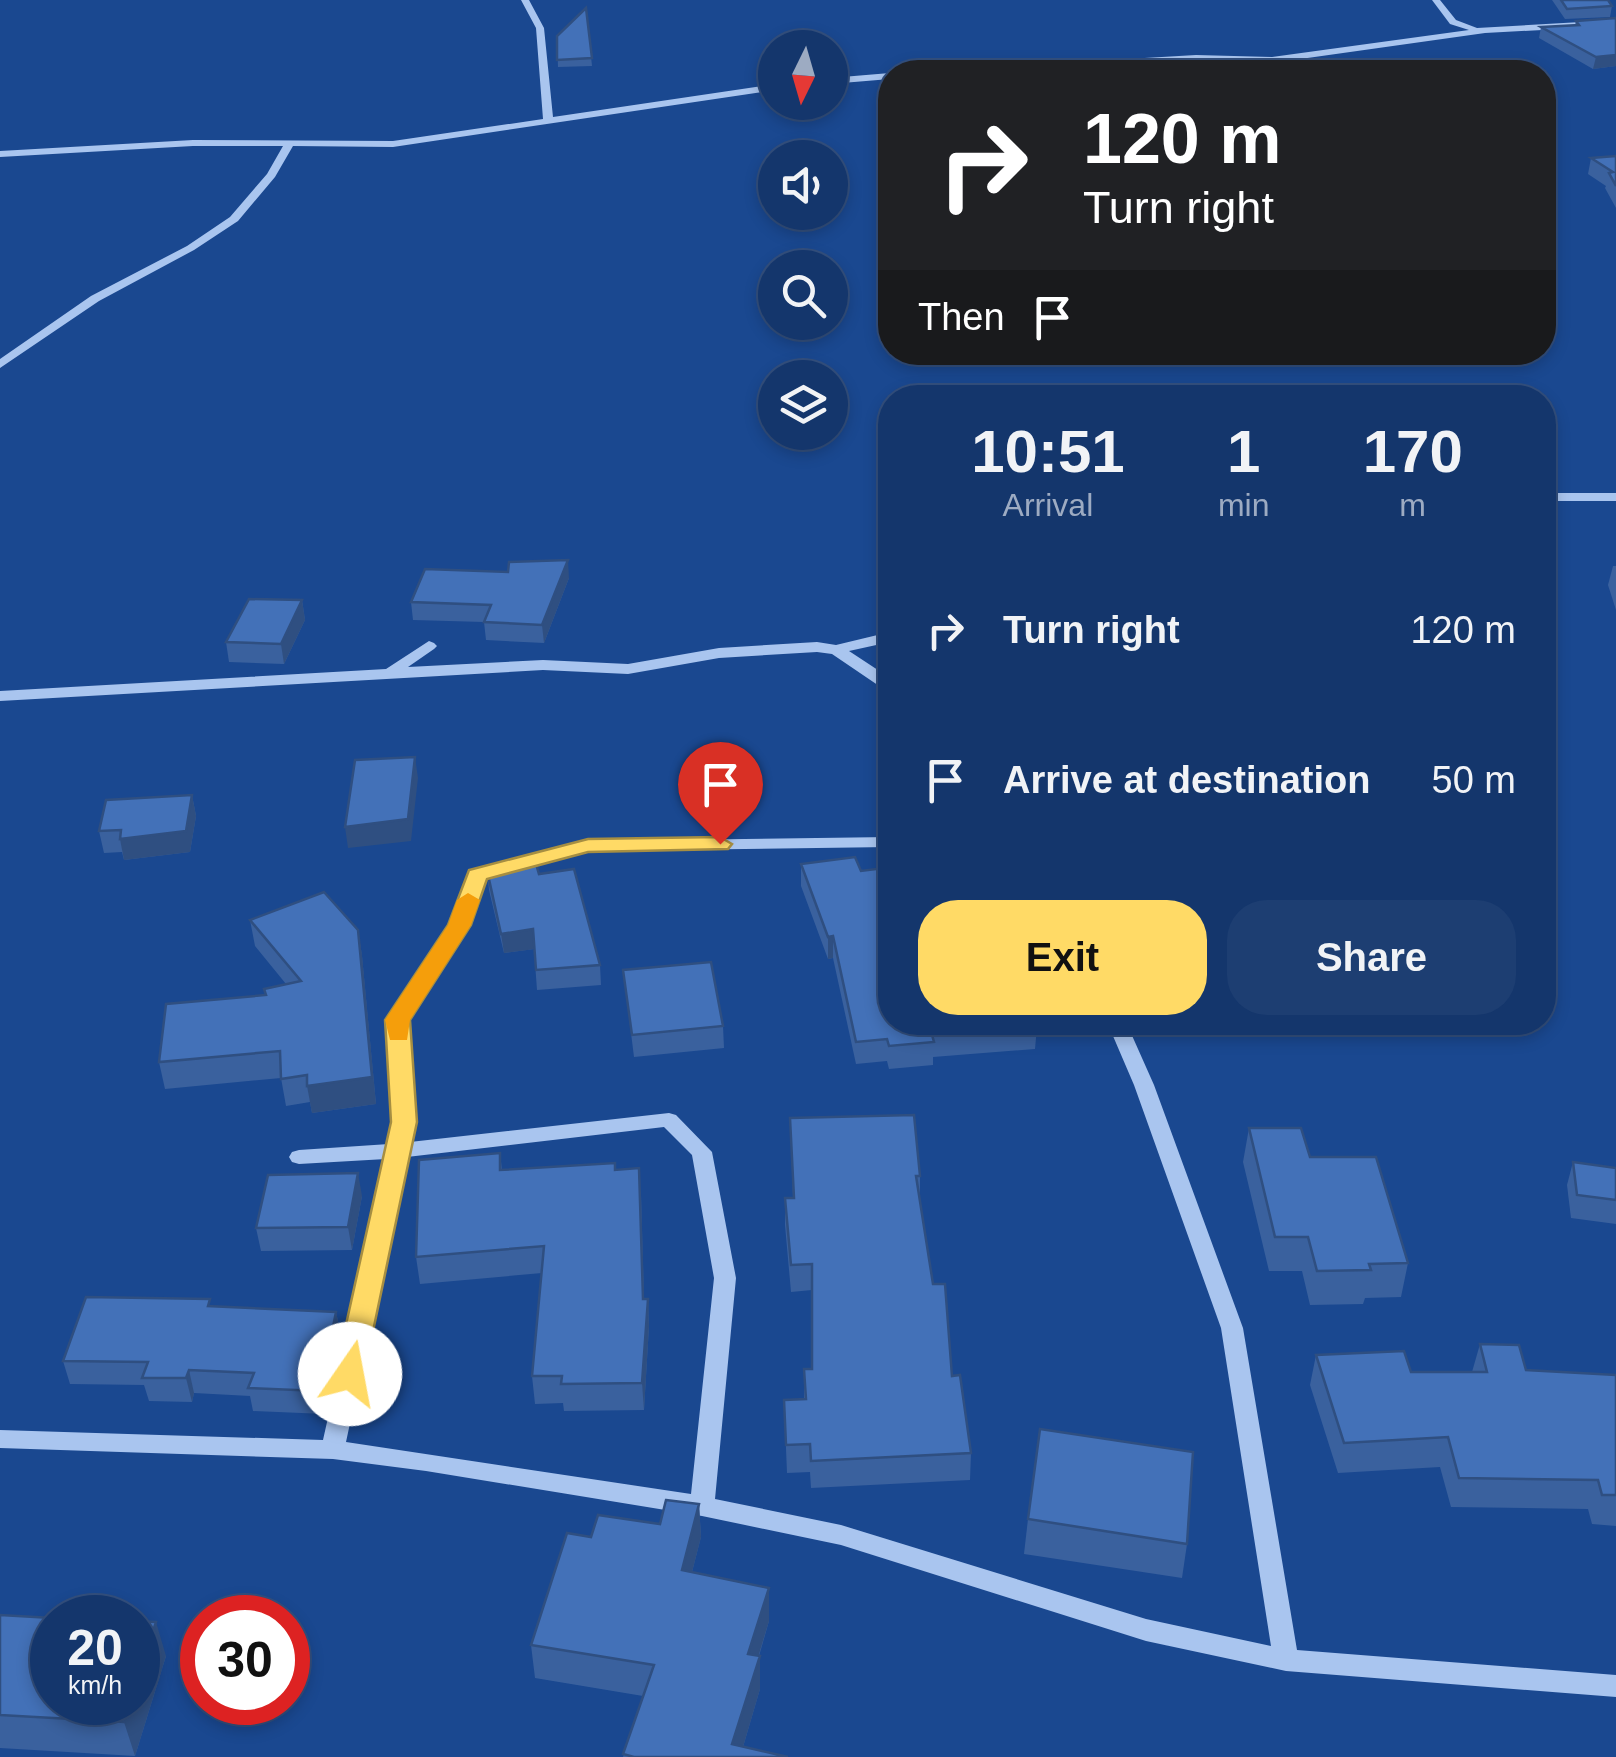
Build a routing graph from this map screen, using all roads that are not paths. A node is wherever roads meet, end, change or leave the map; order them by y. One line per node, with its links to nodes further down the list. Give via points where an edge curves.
1 (525, 0): 11 (street, via 540,28)
2 (1436, 0): 5 (street, via 1452,22)
3 (1616, 23): 4 (street)
4 (1603, 24): 5 (street); 6 (street)
5 (1485, 30): 7 (street)
6 (1616, 38)
7 (1272, 60)
8 (878, 77): 9 (street)
9 (848, 80)
10 (758, 90): 11 (street)
11 (548, 121): 12 (street, via 393,144)
12 (290, 144): 13 (street); 14 (street, via 270,184 244,214 197,247 107,291)
13 (0, 154)
14 (0, 364)
15 (1556, 497): 16 (street)
16 (1616, 497)
17 (878, 640): 19 (street)
18 (429, 646): 20 (street)
19 (836, 650): 20 (street, via 762,648 628,669 544,665); 21 (street)
20 (390, 672): 22 (street)
21 (878, 676)
22 (0, 696)
23 (878, 842): 25 (street, via 588,846 477,875 460,925 398,1020 404,1122)
24 (1122, 1035): 30 (street, via 1232,1328)
25 (397, 1154): 26 (street); 28 (street); 29 (street, via 669,1120 702,1152 724,1278)
26 (299, 1157)
27 (0, 1439): 28 (street)
28 (333, 1450): 29 (street)
29 (702, 1506): 30 (street, via 841,1535 1146,1630)
30 (1286, 1660): 31 (street)
31 (1616, 1686)

